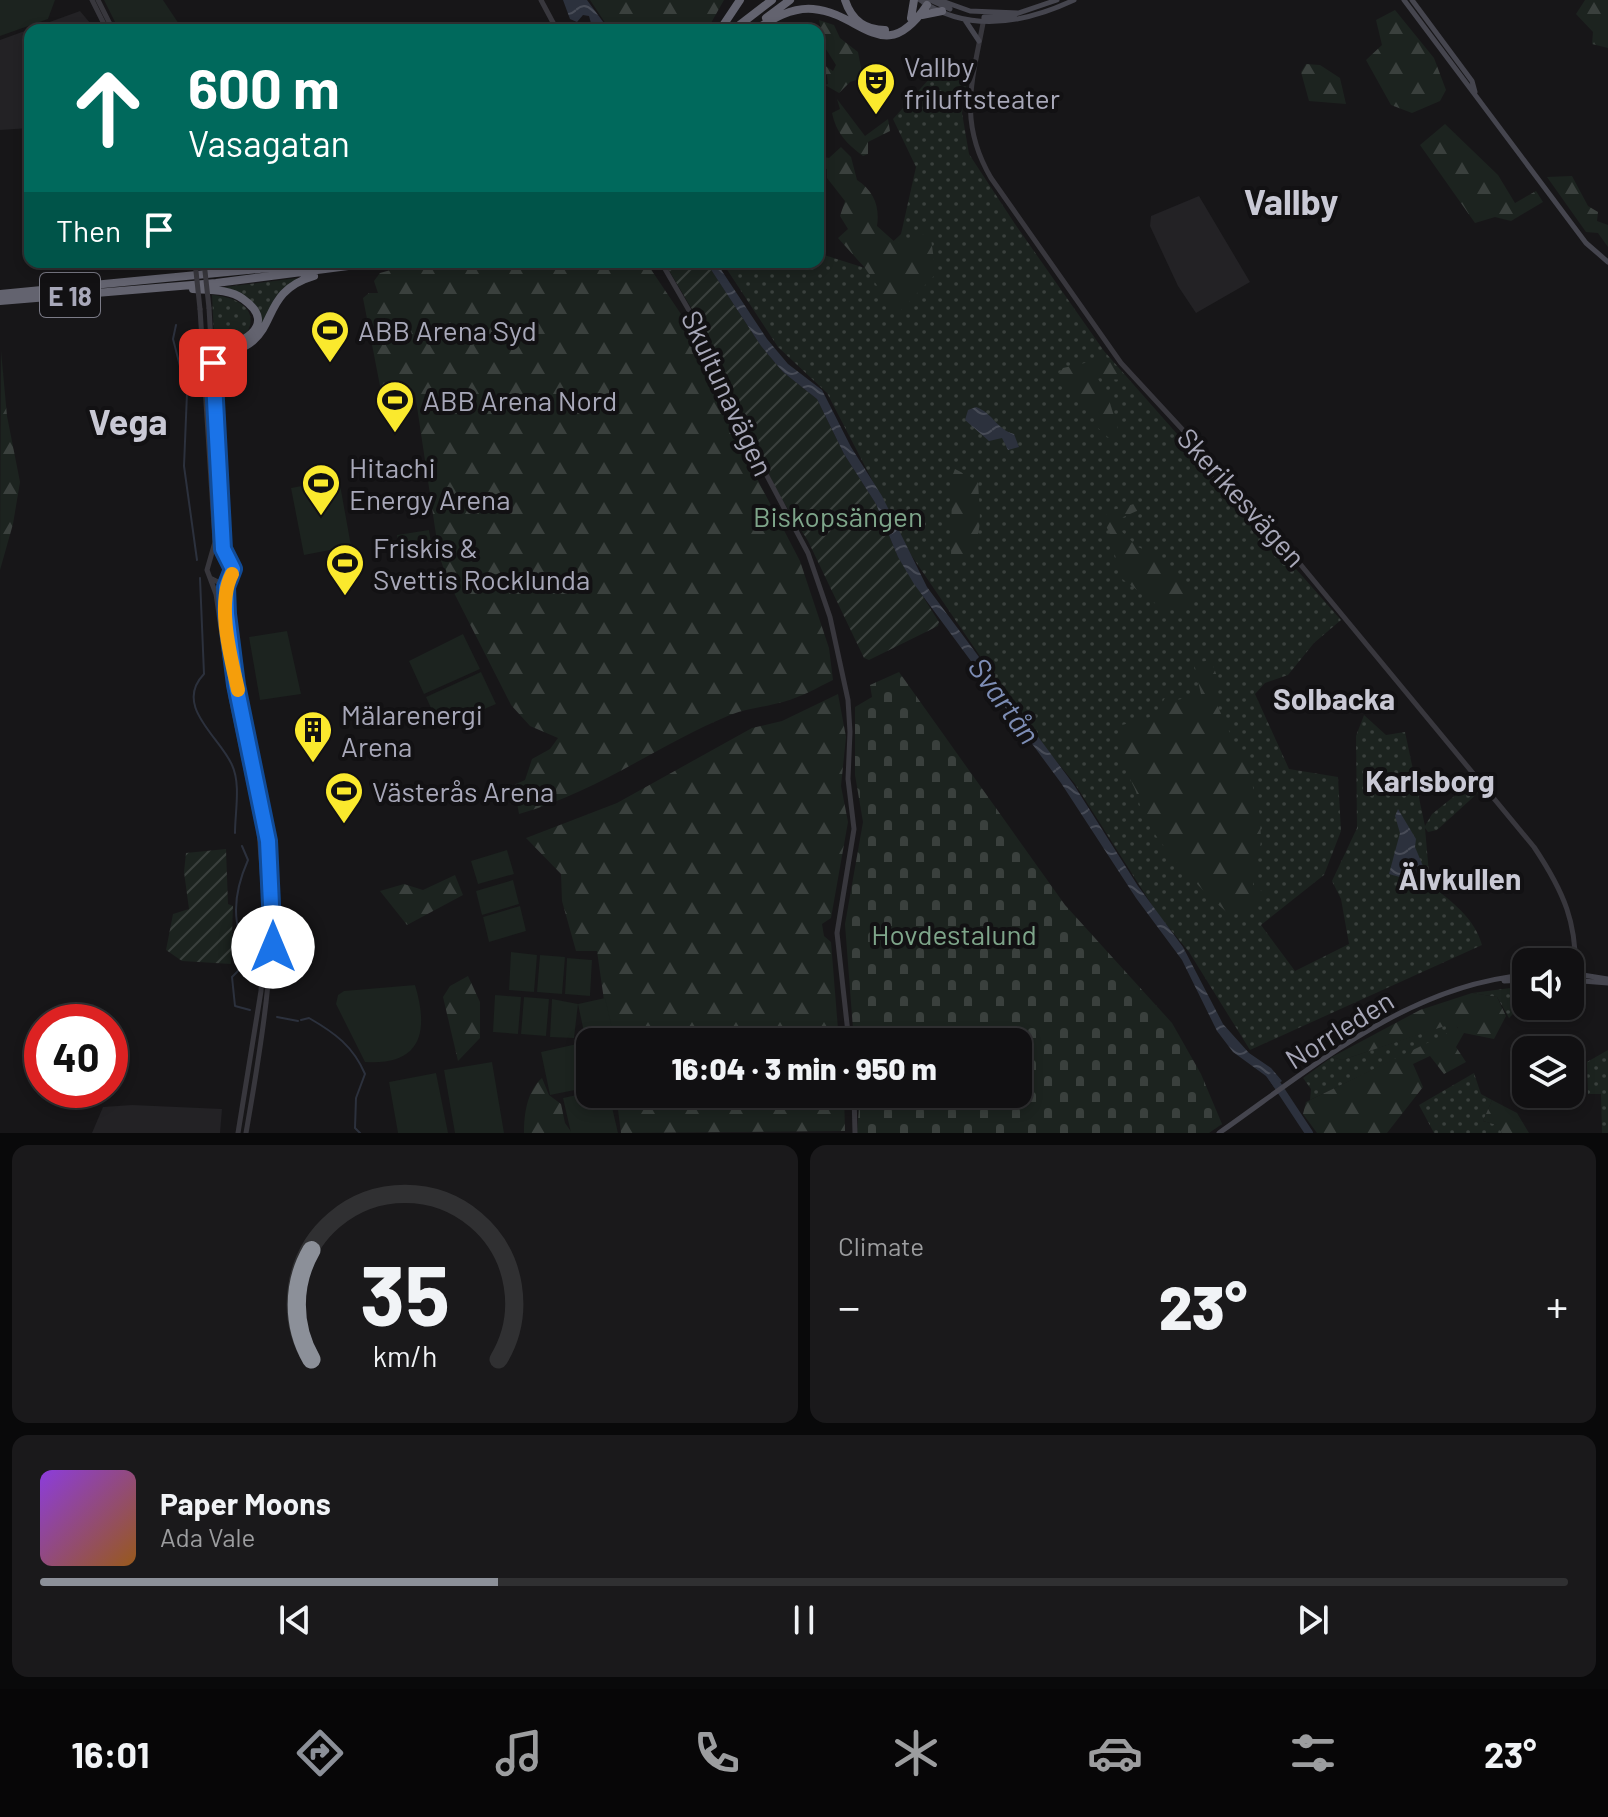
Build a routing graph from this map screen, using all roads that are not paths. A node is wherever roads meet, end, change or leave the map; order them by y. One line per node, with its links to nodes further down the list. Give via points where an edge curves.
1 (95, 0): 18 (street)
2 (541, 0): 19 (street)
3 (740, 0): 20 (highway)
4 (772, 0): 21 (highway)
5 (790, 0): 22 (highway)
6 (845, 0): 17 (highway, via 852,16 873,29 896,28)
7 (939, 0): 14 (main road)
8 (1057, 0): 16 (main road, via 1019,13)
9 (1074, 0): 16 (main road, via 1024,20)
10 (1404, 0): 25 (main road)
11 (1412, 0): 25 (main road, via 1472,81)
12 (923, 1): 13 (main road); 14 (main road); 17 (highway); 17 (highway)
13 (942, 11): 15 (main road); 17 (highway)
14 (970, 11): 16 (main road)
15 (961, 17): 16 (main road); 24 (main road)
16 (984, 17): 24 (street, Skerikesvägen)
17 (915, 18): 23 (highway, via 898,33 878,36 827,12 808,9)
18 (107, 24)
19 (554, 24)
20 (724, 24)
21 (741, 24)
22 (760, 24)
23 (765, 24)
24 (979, 41): 43 (street, Skerikesvägen, via 968,114 977,153 991,178 1121,363 1243,495 1534,847 1571,912)
25 (1475, 93): 26 (main road, via 1586,243)
26 (1608, 262)
27 (196, 268): 38 (street, bridge)
28 (205, 268): 36 (street, bridge)
29 (227, 268): 32 (highway, E 18)
30 (333, 268): 32 (highway, E 18); 33 (highway, E 18); 38 (highway, E 18, via 291,286 252,345)
31 (664, 268): 47 (street, Skultunavägen, via 808,553 830,617 850,732 854,829 837,933)
32 (191, 277): 34 (highway, E 18)
33 (180, 286): 35 (highway, E 18); 37 (highway, E 18, via 231,294 250,306 254,331 245,342)
34 (0, 294)
35 (0, 301)
36 (210, 333): 37 (highway, via 217,343); 38 (street)
37 (230, 347): 38 (highway)
38 (211, 354): 39 (street, via 215,542); 40 (street, via 223,549)
39 (210, 560): 40 (street); 41 (street)
40 (229, 560): 42 (street)
41 (209, 577): 42 (street, via 220,583); 49 (street, via 259,831 264,897 261,991)
42 (230, 577): 50 (street, via 226,593 232,657 268,841 273,902 270,990)
43 (1574, 948)
44 (1584, 977): 46 (main road)
45 (1512, 980): 52 (main road, Norrleden, via 1449,993 1406,1011 1329,1056)
46 (1608, 981)
47 (847, 1028)
48 (854, 1108): 51 (street)
49 (238, 1133)
50 (246, 1133)
51 (855, 1133)
52 (1219, 1133)

